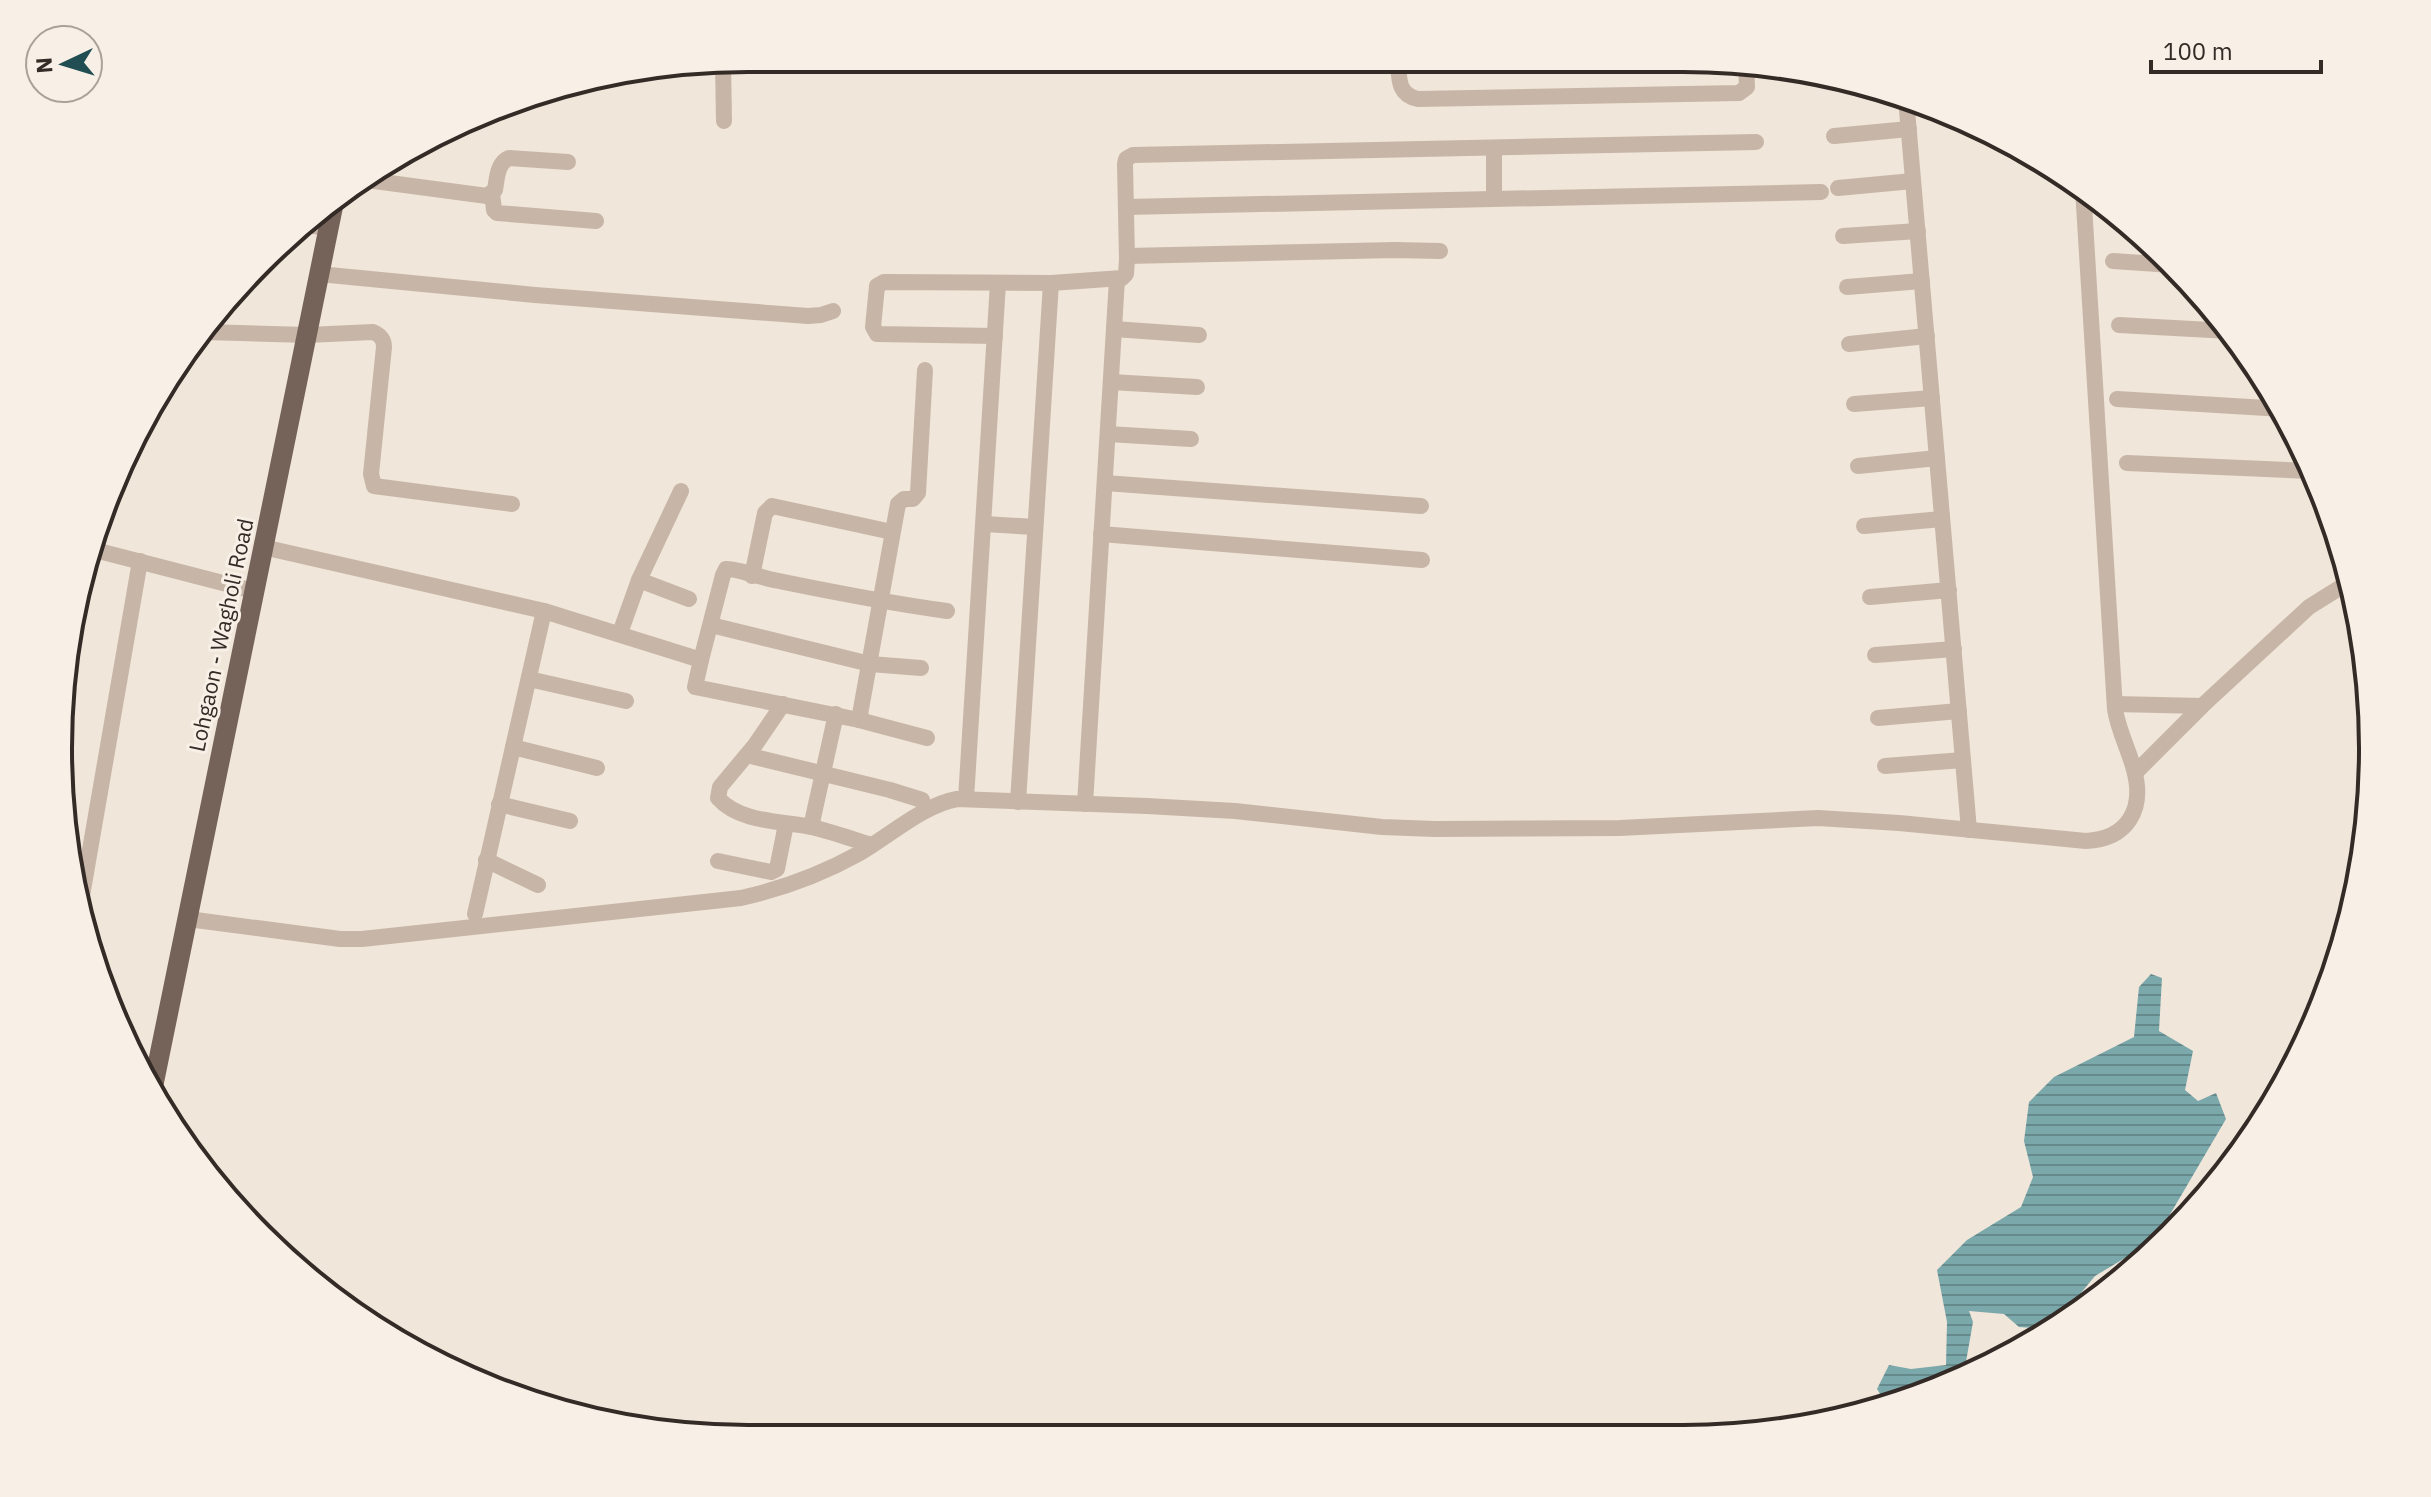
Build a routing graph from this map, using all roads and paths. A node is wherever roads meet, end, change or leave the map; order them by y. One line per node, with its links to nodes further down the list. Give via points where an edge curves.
1 (1399, 72): 3 (street, via 1402,92 1418,99 1739,93 1747,87)
2 (723, 73): 5 (street)
3 (1746, 75)
4 (1907, 110): 6 (street)
5 (724, 121)
6 (1909, 129): 7 (street); 11 (street)
7 (1834, 136)
8 (1756, 142): 9 (street)
9 (1494, 148): 14 (street); 16 (street, via 1133,155 1125,164)
10 (568, 162): 13 (street, via 504,160)
11 (1913, 181): 14 (street, via 1830,190); 21 (street)
12 (380, 182): 13 (street)
13 (492, 193): 18 (street, via 497,213)
14 (1494, 198): 16 (street)
15 (2084, 205): 90 (street)
16 (1126, 207): 24 (street)
17 (330, 217): 20 (main road, Lohgaon - Wagholi Road)
18 (596, 221)
19 (319, 227): 20 (street)
20 (328, 228): 27 (main road, Lohgaon - Wagholi Road)
21 (1918, 231): 22 (street); 29 (street)
22 (1843, 236)
23 (1440, 251): 24 (street)
24 (1127, 256): 28 (street, via 1126,274)
25 (2113, 261): 26 (street)
26 (2154, 264)
27 (319, 274): 33 (street, via 808,316); 38 (main road, Lohgaon - Wagholi Road)
28 (1117, 279): 31 (street); 35 (street)
29 (1922, 281): 32 (street); 41 (street)
30 (998, 283): 31 (street); 40 (street); 40 (street, via 880,283 873,327 884,336)
31 (1051, 283): 63 (street)
32 (1847, 287)
33 (833, 311)
34 (2119, 325): 36 (street)
35 (1114, 329): 39 (street); 44 (street)
36 (2214, 330)
37 (216, 332): 38 (street)
38 (307, 335): 58 (street, via 373,332 384,341 374,486); 66 (main road, Lohgaon - Wagholi Road)
39 (1199, 335)
40 (995, 336): 61 (street)
41 (1927, 336): 42 (street); 46 (street)
42 (1849, 344)
43 (925, 370): 64 (street, via 918,493 898,504)
44 (1111, 382): 45 (street); 50 (street)
45 (1197, 387)
46 (1932, 398): 48 (street); 52 (street)
47 (2117, 399): 49 (street)
48 (1854, 404)
49 (2267, 408)
50 (1108, 434): 51 (street); 56 (street)
51 (1191, 439)
52 (1937, 458): 54 (street); 60 (street)
53 (2127, 463): 55 (street)
54 (1858, 466)
55 (2299, 470)
56 (1105, 483): 59 (street); 65 (street)
57 (681, 491): 71 (street)
58 (512, 504)
59 (1421, 506)
60 (1942, 519): 62 (street); 73 (street)
61 (984, 524): 63 (street); 104 (street)
62 (1864, 526)
63 (1035, 527): 106 (street)
64 (892, 532): 70 (street, via 772,506 765,513); 77 (street)
65 (1101, 534): 68 (street); 108 (street)
66 (263, 547): 74 (main road, Lohgaon - Wagholi Road); 78 (street)
67 (102, 552): 69 (street)
68 (1422, 560)
69 (140, 561): 74 (street); 116 (street)
70 (752, 576): 77 (street); 80 (street, via 726,569)
71 (639, 580): 76 (street); 81 (street)
72 (2339, 588): 91 (street, via 2309,607)
73 (1949, 590): 75 (street); 82 (street)
74 (254, 591): 119 (main road, Lohgaon - Wagholi Road)
75 (1870, 597)
76 (689, 599)
77 (881, 602): 79 (street); 85 (street)
78 (544, 611): 81 (street); 87 (street)
79 (947, 611)
80 (711, 625): 84 (street); 85 (street)
81 (620, 633): 84 (street)
82 (1954, 649): 83 (street); 92 (street)
83 (1875, 655)
84 (701, 660): 89 (street, via 695,687)
85 (870, 664): 86 (street); 95 (street)
86 (921, 668)
87 (529, 679): 88 (street); 97 (street)
88 (626, 701)
89 (783, 704): 93 (street); 98 (street)
90 (2115, 704): 91 (street); 102 (street)
91 (2202, 706): 102 (street)
92 (1959, 711): 94 (street); 99 (street)
93 (836, 714): 95 (street); 103 (street)
94 (1878, 718)
95 (859, 720): 96 (street)
96 (927, 738)
97 (513, 747): 101 (street); 107 (street)
98 (747, 755): 103 (street); 110 (street, via 720,787 718,798 738,812)
99 (1963, 760): 100 (street); 112 (street)
100 (1885, 766)
101 (597, 768)
102 (2135, 773): 112 (street, via 2135,807 2120,832 2110,837 2086,841)
103 (822, 775): 105 (street); 111 (street)
104 (966, 799): 106 (street); 113 (street, via 932,808)
105 (922, 800)
106 (1018, 802): 108 (street)
107 (499, 804): 109 (street); 114 (street)
108 (1085, 804): 112 (street, via 1435,829 1620,828 1818,818)
109 (570, 821)
110 (786, 824): 111 (street); 115 (street, via 777,869)
111 (811, 827): 113 (street)
112 (1969, 830)
113 (872, 845): 119 (street, via 811,876 741,898 352,939)
114 (486, 860): 117 (street); 118 (street)
115 (718, 861)
116 (85, 879)
117 (538, 885)
118 (475, 914)
119 (188, 919): 120 (main road, Lohgaon - Wagholi Road)
120 (156, 1074)

